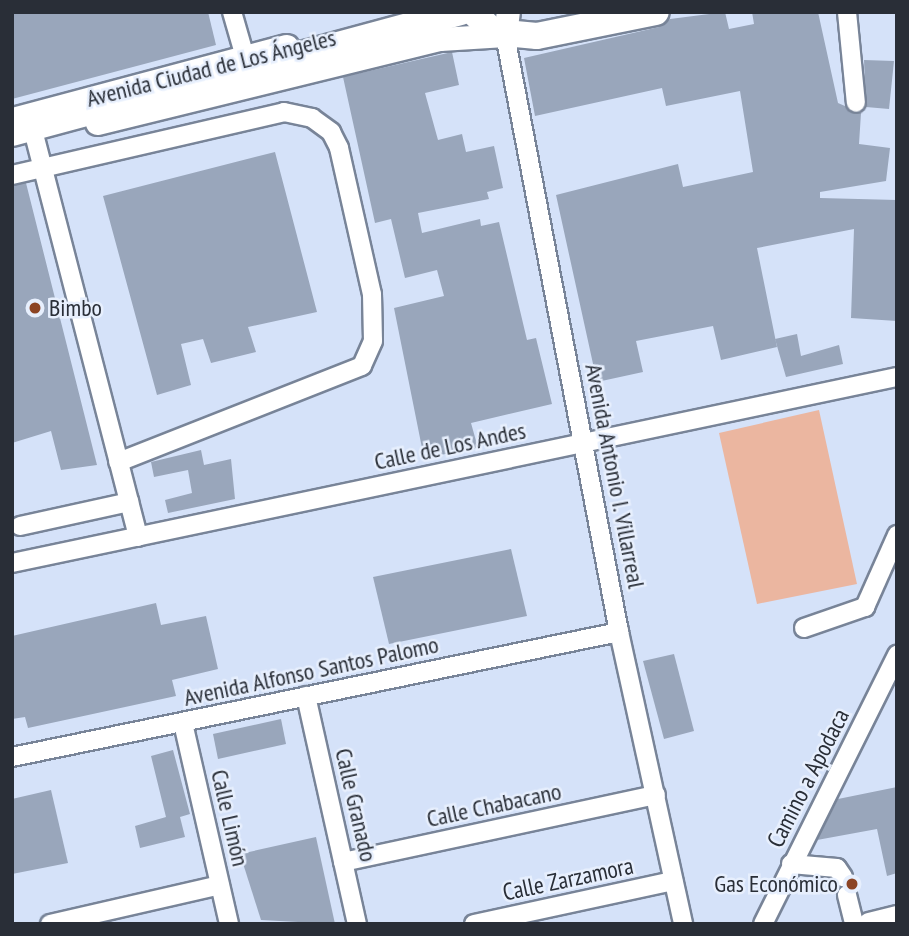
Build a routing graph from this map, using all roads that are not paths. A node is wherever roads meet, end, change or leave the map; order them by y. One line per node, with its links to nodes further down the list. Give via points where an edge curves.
1 (232, 12): 8 (street)
2 (461, 12): 11 (highway, via 82,115)
3 (473, 12): 7 (highway, via 486,28)
4 (656, 12): 7 (highway, via 553,35)
5 (847, 12): 9 (street)
6 (404, 14): 8 (main road, Avenida Ciudad de Los Ángeles)
7 (506, 24): 11 (main road, Avenida Ciudad de Los Ángeles); 16 (street, Avenida Antonio I. Villarreal)
8 (245, 57): 10 (main road, Avenida Ciudad de Los Ángeles)
9 (856, 103)
10 (12, 119)
11 (24, 136): 12 (main road, Avenida Ciudad de Los Ángeles); 13 (street)
12 (12, 144)
13 (44, 167): 14 (street); 17 (street); 17 (street, via 284,112 312,118 331,132 339,148 370,283 373,341 362,366)
14 (12, 175)
15 (897, 377): 16 (street, Calle de Los Andes)
16 (584, 443): 21 (street, Calle de Los Andes); 24 (street, Avenida Antonio I. Villarreal)
17 (118, 462): 18 (street)
18 (129, 502): 19 (street); 21 (street)
19 (20, 526)
20 (897, 535): 23 (street, via 865,607)
21 (138, 537): 22 (street, Calle de Los Andes)
22 (12, 563)
23 (804, 628)
24 (619, 632): 26 (street, Avenida Alfonso Santos Palomo); 29 (street, Avenida Antonio I. Villarreal)
25 (897, 655): 31 (street, Camino a Apodaca)
26 (306, 696): 27 (street, Avenida Alfonso Santos Palomo); 30 (street, Calle Granado)
27 (183, 723): 28 (street, Avenida Alfonso Santos Palomo); 33 (street, Calle Limón)
28 (12, 757)
29 (656, 796): 30 (street, Calle Chabacano); 32 (street, Avenida Antonio I. Villarreal)
30 (343, 862): 37 (street, Calle Granado)
31 (791, 864): 40 (street, Camino a Apodaca); 41 (street, via 837,868)
32 (673, 881): 38 (street, Calle Zarzamora); 39 (street, Avenida Antonio I. Villarreal)
33 (220, 885): 35 (street); 36 (street, Calle Limón)
34 (897, 917): 42 (main road)
35 (50, 924)
36 (229, 924)
37 (357, 924)
38 (474, 924)
39 (683, 924)
40 (763, 924)
41 (854, 924)
42 (869, 924)

